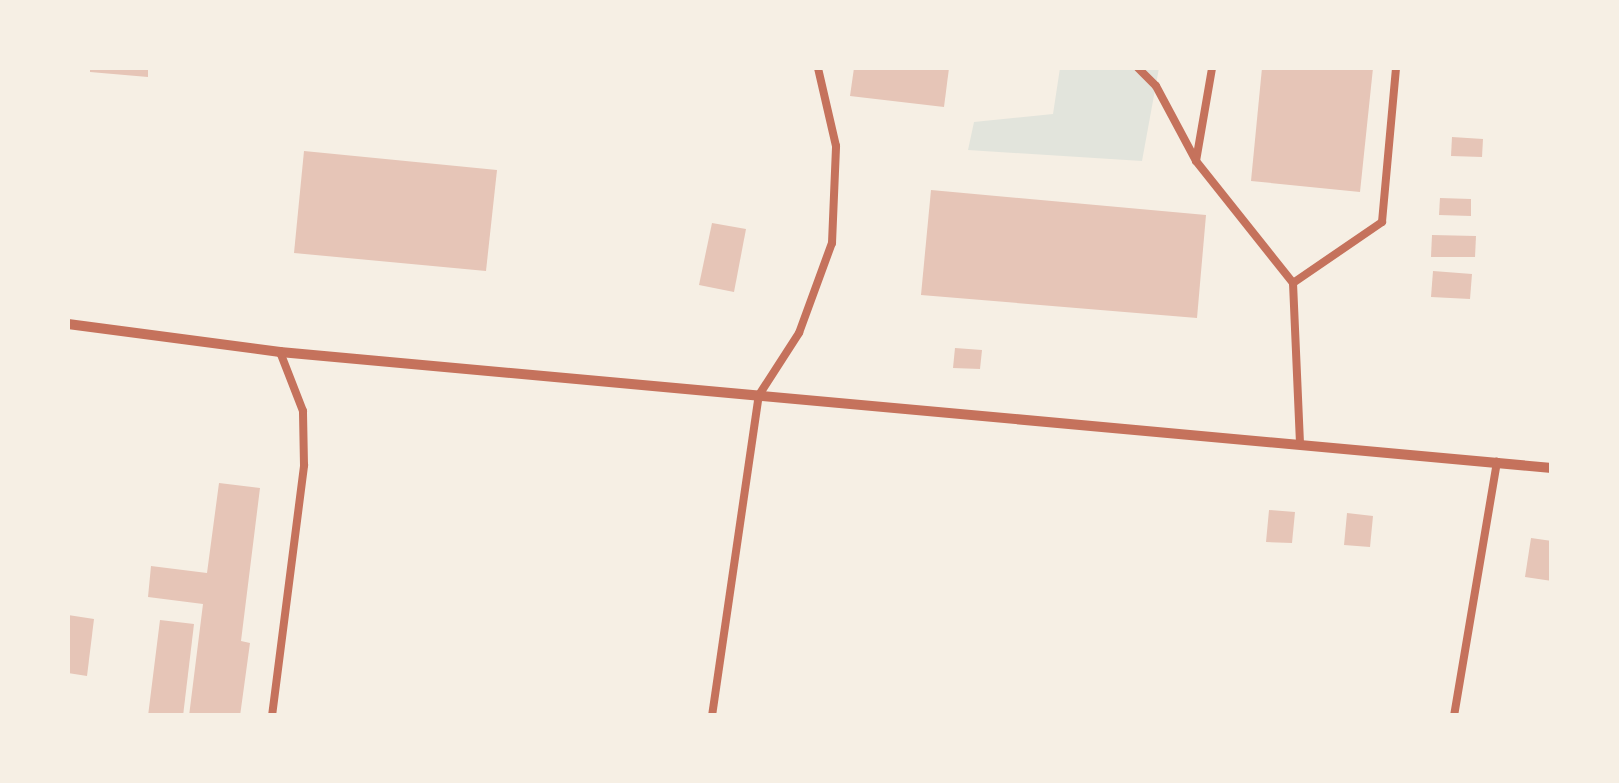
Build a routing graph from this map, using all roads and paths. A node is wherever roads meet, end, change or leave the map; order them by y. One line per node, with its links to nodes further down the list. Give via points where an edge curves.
1 (818, 68): 9 (lane, via 836,146 832,243 799,332)
2 (1138, 68): 5 (lane, via 1156,86)
3 (1212, 68): 5 (lane)
4 (1396, 68): 6 (lane, via 1382,222)
5 (1196, 161): 6 (lane)
6 (1293, 283): 10 (lane)
7 (68, 324): 8 (street)
8 (280, 352): 9 (street); 13 (lane, via 303,411 304,466)
9 (759, 395): 10 (street); 14 (lane)
10 (1300, 444): 11 (street)
11 (1498, 462): 12 (street); 15 (lane)
12 (1552, 468)
13 (272, 716)
14 (712, 716)
15 (1454, 716)

